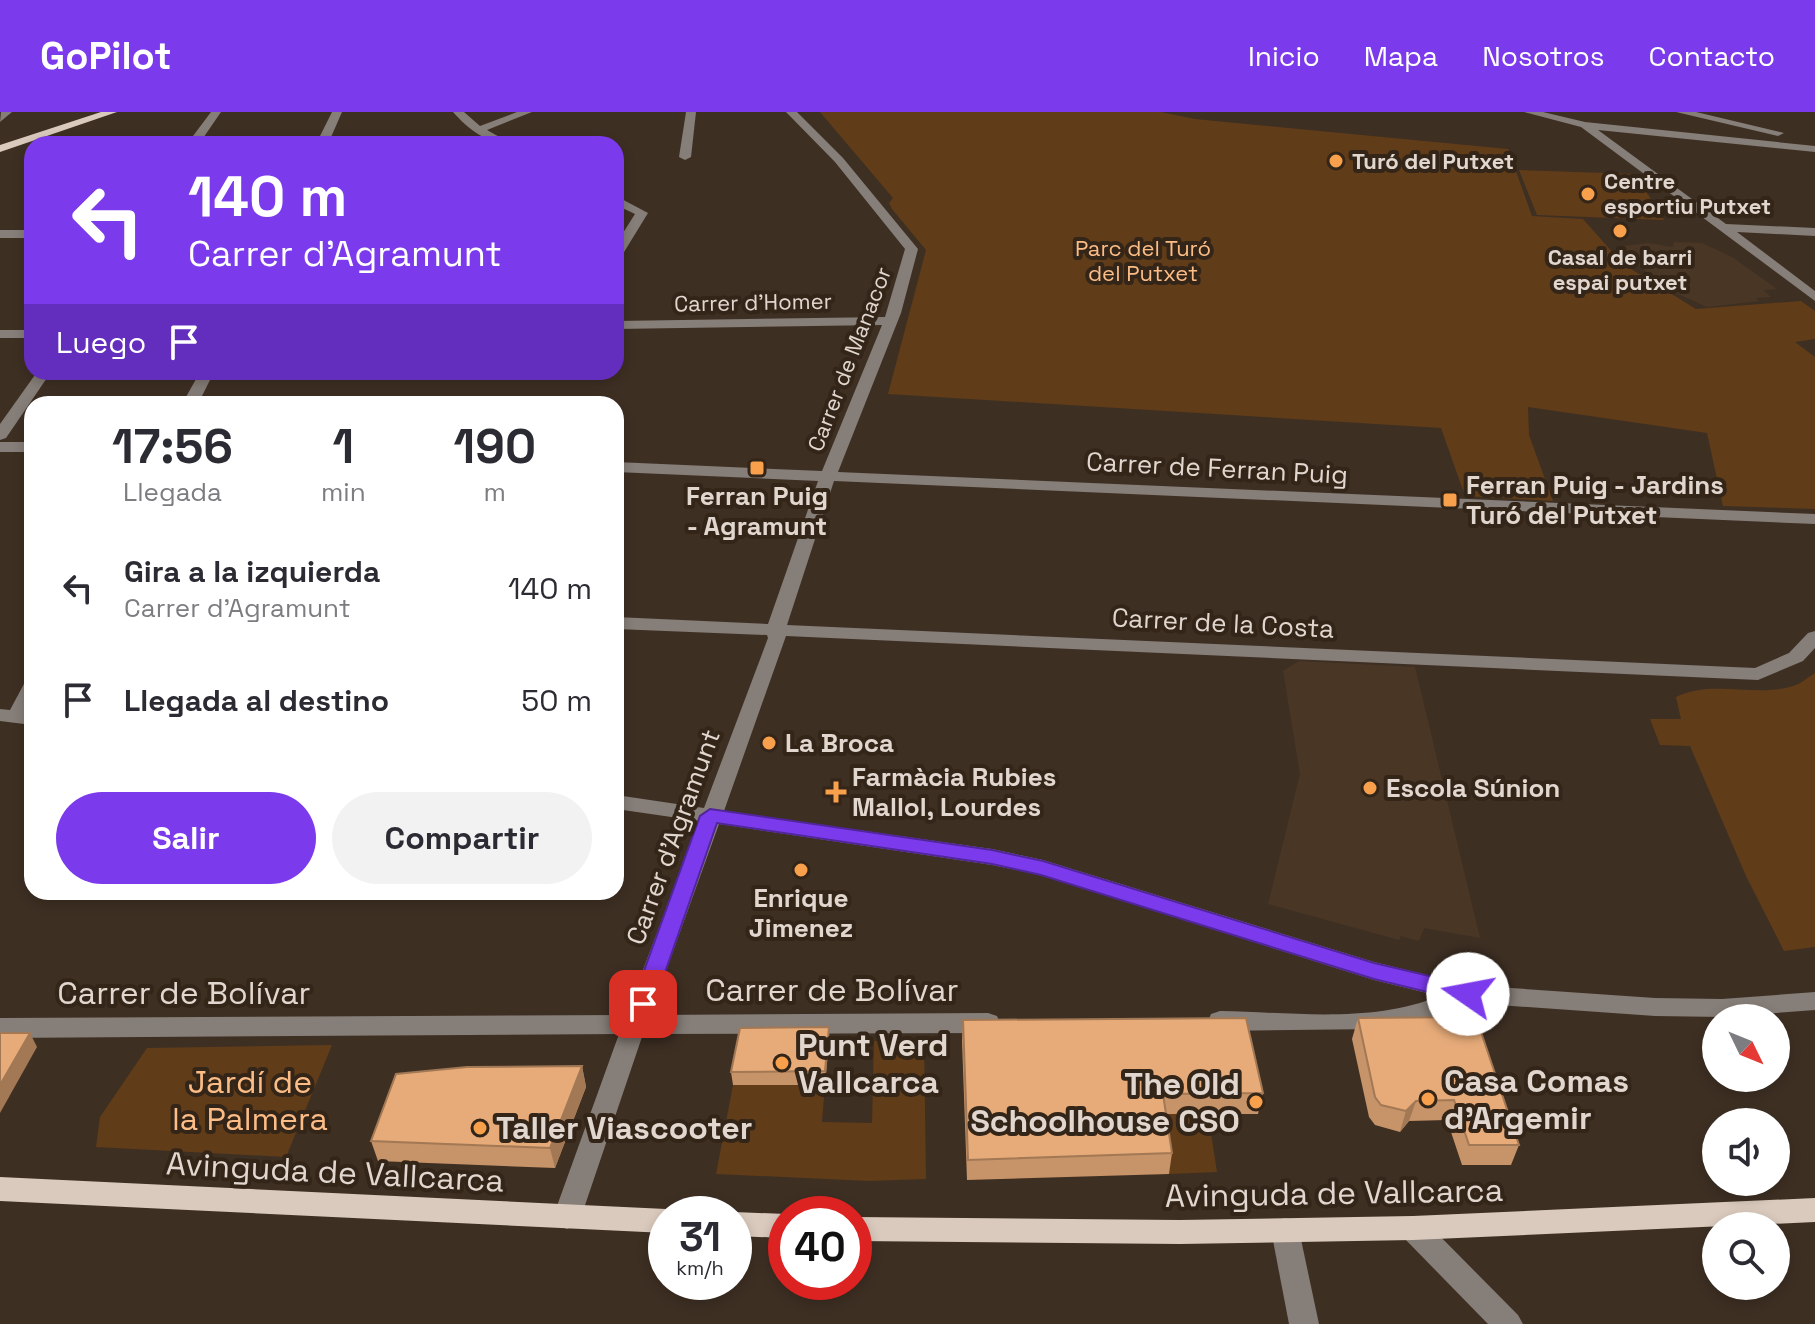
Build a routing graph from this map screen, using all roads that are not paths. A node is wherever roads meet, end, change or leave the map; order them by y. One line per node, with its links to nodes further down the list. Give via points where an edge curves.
1 (7, 112): 12 (street)
2 (77, 112): 19 (main road)
3 (112, 112): 15 (main road)
4 (216, 112): 16 (street)
5 (337, 112): 17 (street)
6 (458, 112): 14 (street)
7 (527, 112): 14 (street)
8 (691, 112): 24 (street)
9 (791, 112): 32 (street, Carrer de Manacor, via 839,160 912,249)
10 (1529, 112): 13 (street)
11 (1681, 112): 21 (street)
12 (0, 119)
13 (1585, 125): 23 (street); 26 (street)
14 (478, 130): 18 (street)
15 (39, 136)
16 (199, 136)
17 (326, 136)
18 (490, 136)
19 (0, 137)
20 (24, 141): 22 (main road)
21 (1815, 142)
22 (0, 149)
23 (1815, 149)
24 (685, 157)
25 (624, 204): 30 (street, via 642,213)
26 (1725, 228): 27 (street); 31 (street)
27 (1815, 232)
28 (0, 234): 29 (street)
29 (24, 234)
30 (624, 241)
31 (1815, 297)
32 (890, 321): 33 (street, Carrer d'Homer); 41 (street, Carrer de Manacor)
33 (624, 325)
34 (0, 334): 35 (street)
35 (24, 334)
36 (24, 401): 37 (street)
37 (0, 435)
38 (0, 447): 39 (street)
39 (24, 447)
40 (624, 467): 41 (street, Carrer de Ferran Puig)
41 (829, 476): 42 (street, Carrer de Ferran Puig); 44 (street, Carrer d'Agramunt)
42 (1815, 519)
43 (624, 623): 44 (street, Carrer de la Costa)
44 (776, 629): 45 (street, Carrer de la Costa, via 1758,674 1796,657); 47 (street, Carrer d'Agramunt)
45 (1815, 637)
46 (624, 803): 47 (street)
47 (710, 816): 48 (street, via 1043,868 1374,971); 52 (street, Carrer d'Agramunt)
48 (1468, 994): 49 (street, via 1655,1007); 50 (street, via 1421,1013 1385,1020)
49 (1815, 1001)
50 (1197, 1021)
51 (1007, 1023): 52 (street, Carrer de Bolívar)
52 (636, 1025): 53 (street, Carrer de Bolívar); 56 (street, Carrer d'Agramunt)
53 (0, 1028)
54 (0, 1189): 56 (main road, Avinguda de Vallcarca)
55 (1815, 1210): 58 (main road, Avinguda de Vallcarca)
56 (567, 1217): 57 (main road, Avinguda de Vallcarca)
57 (648, 1220)
58 (1413, 1228): 60 (main road, Avinguda de Vallcarca); 62 (street)
59 (872, 1229): 60 (main road, Avinguda de Vallcarca)
60 (1285, 1230): 61 (street)
61 (1304, 1324)
62 (1508, 1324)

